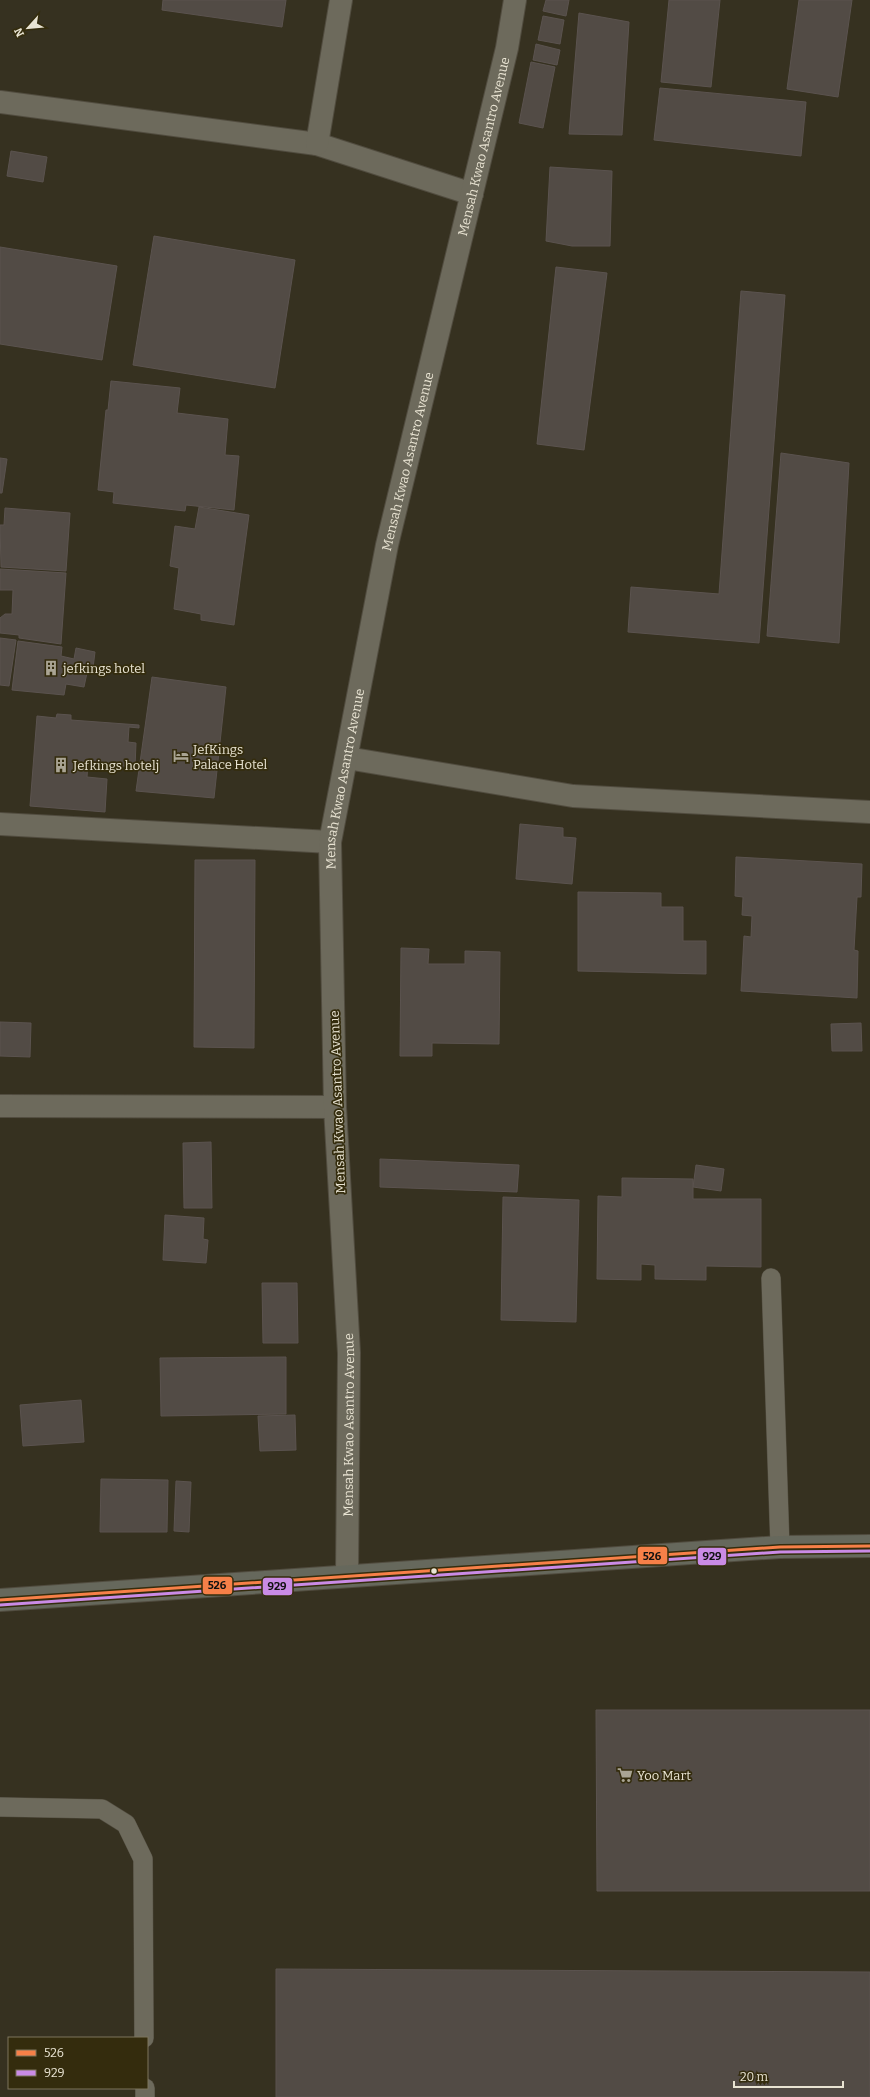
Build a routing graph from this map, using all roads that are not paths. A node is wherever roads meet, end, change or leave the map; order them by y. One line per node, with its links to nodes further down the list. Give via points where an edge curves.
1 (341, 0): 4 (street)
2 (515, 0): 5 (street, Mensah Kwao Asantro Avenue, via 507,48)
3 (0, 102): 4 (street)
4 (317, 144): 5 (street)
5 (472, 194): 6 (street, Mensah Kwao Asantro Avenue, via 387,545)
6 (347, 758): 7 (street, via 573,796); 9 (street, Mensah Kwao Asantro Avenue)
7 (870, 812)
8 (0, 824): 9 (street)
9 (330, 842): 11 (street, Mensah Kwao Asantro Avenue)
10 (0, 1106): 11 (street)
11 (335, 1107): 15 (street, Mensah Kwao Asantro Avenue, via 349,1353)
12 (771, 1278): 14 (lane)
13 (870, 1546): 14 (main road)
14 (780, 1547): 15 (main road)
15 (347, 1576): 16 (main road)
16 (0, 1600)
17 (0, 1807): 18 (lane, via 102,1809 126,1824 143,1859)
18 (144, 2037)

